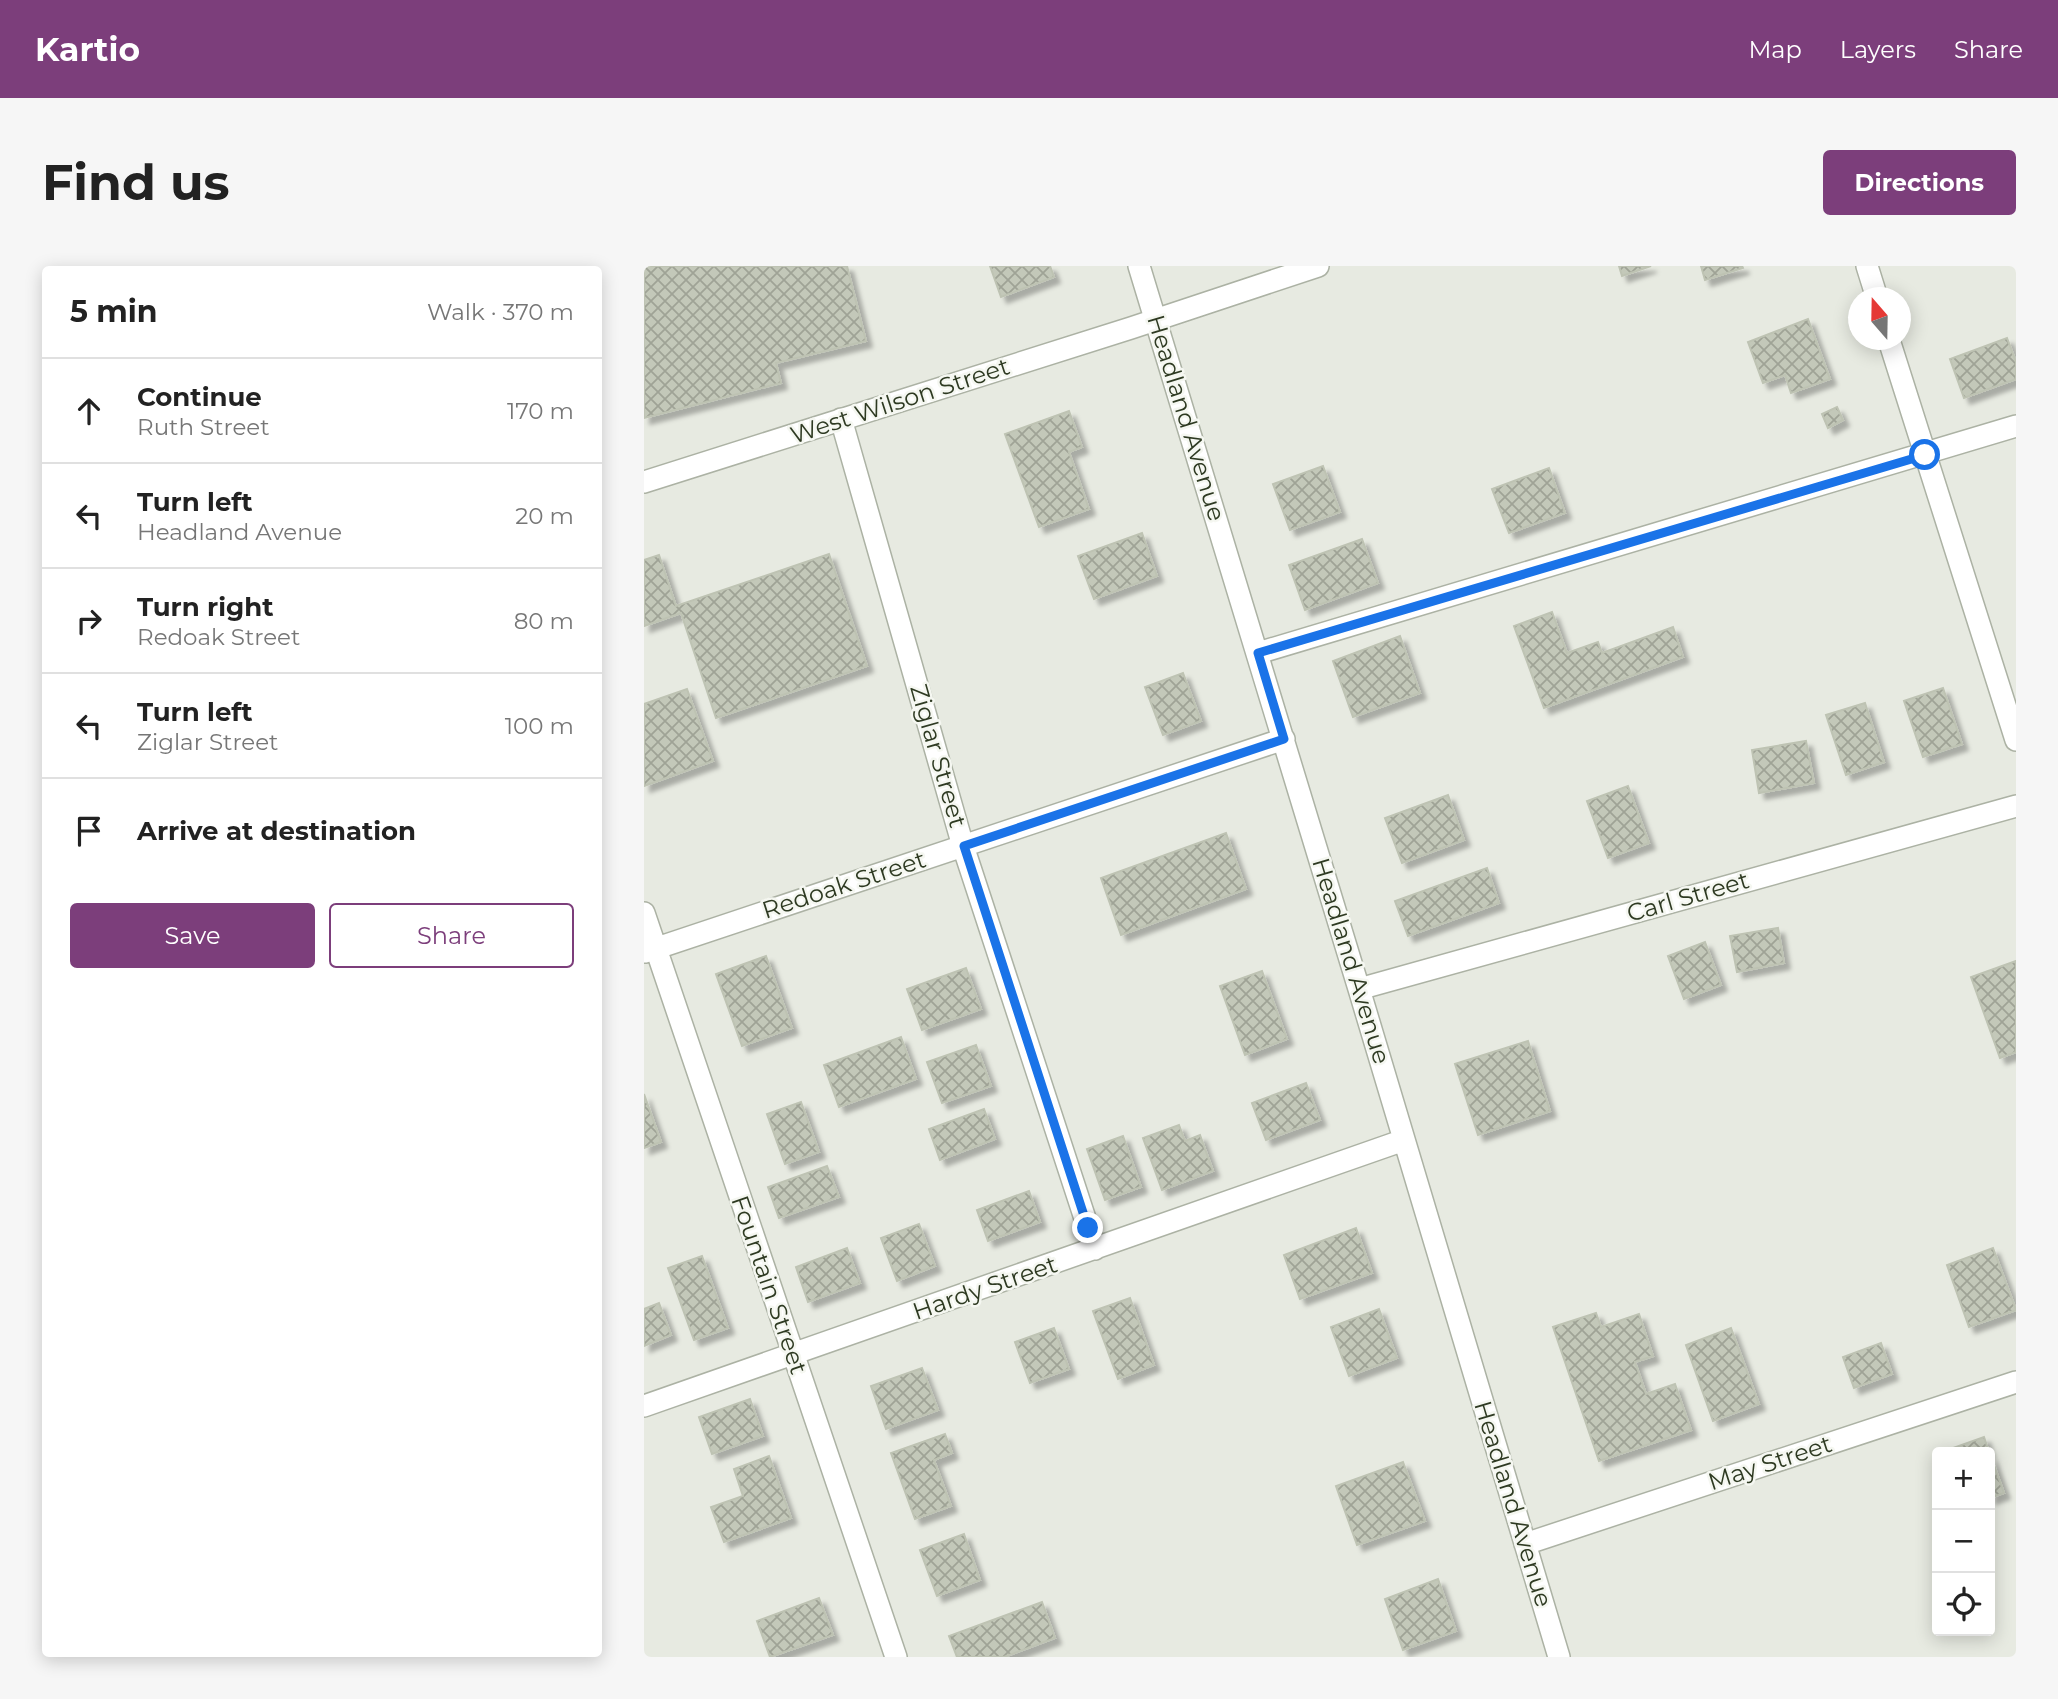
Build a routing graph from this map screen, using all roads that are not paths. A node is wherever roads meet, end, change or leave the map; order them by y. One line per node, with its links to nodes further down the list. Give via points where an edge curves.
1 (1139, 266): 5 (street, Headland Avenue)
2 (1318, 266): 5 (street, West Wilson Street)
3 (1867, 266): 4 (street)
4 (1874, 287)
5 (1156, 320): 7 (street, West Wilson Street); 11 (street, Headland Avenue)
6 (1892, 350): 9 (street)
7 (841, 419): 10 (street, West Wilson Street); 15 (street, Ziglar Street)
8 (2016, 426): 9 (street)
9 (1925, 455): 11 (street); 13 (street)
10 (644, 482)
11 (1258, 653): 12 (street, Headland Avenue)
12 (1284, 739): 15 (street, Redoak Street); 18 (street, Headland Avenue)
13 (2016, 740)
14 (2016, 806): 18 (street, Carl Street)
15 (964, 846): 17 (street, Redoak Street); 20 (street, Ziglar Street)
16 (644, 913): 17 (street, Fountain Street)
17 (650, 950): 21 (street, Fountain Street)
18 (1359, 989): 19 (street, Headland Avenue)
19 (1404, 1140): 20 (street, Hardy Street); 24 (street, Headland Avenue)
20 (1095, 1249): 21 (street, Hardy Street)
21 (792, 1355): 23 (street, Hardy Street); 25 (street, Fountain Street)
22 (2016, 1381): 24 (street, May Street)
23 (644, 1406)
24 (1525, 1544): 26 (street, Headland Avenue)
25 (896, 1657)
26 (1559, 1657)

